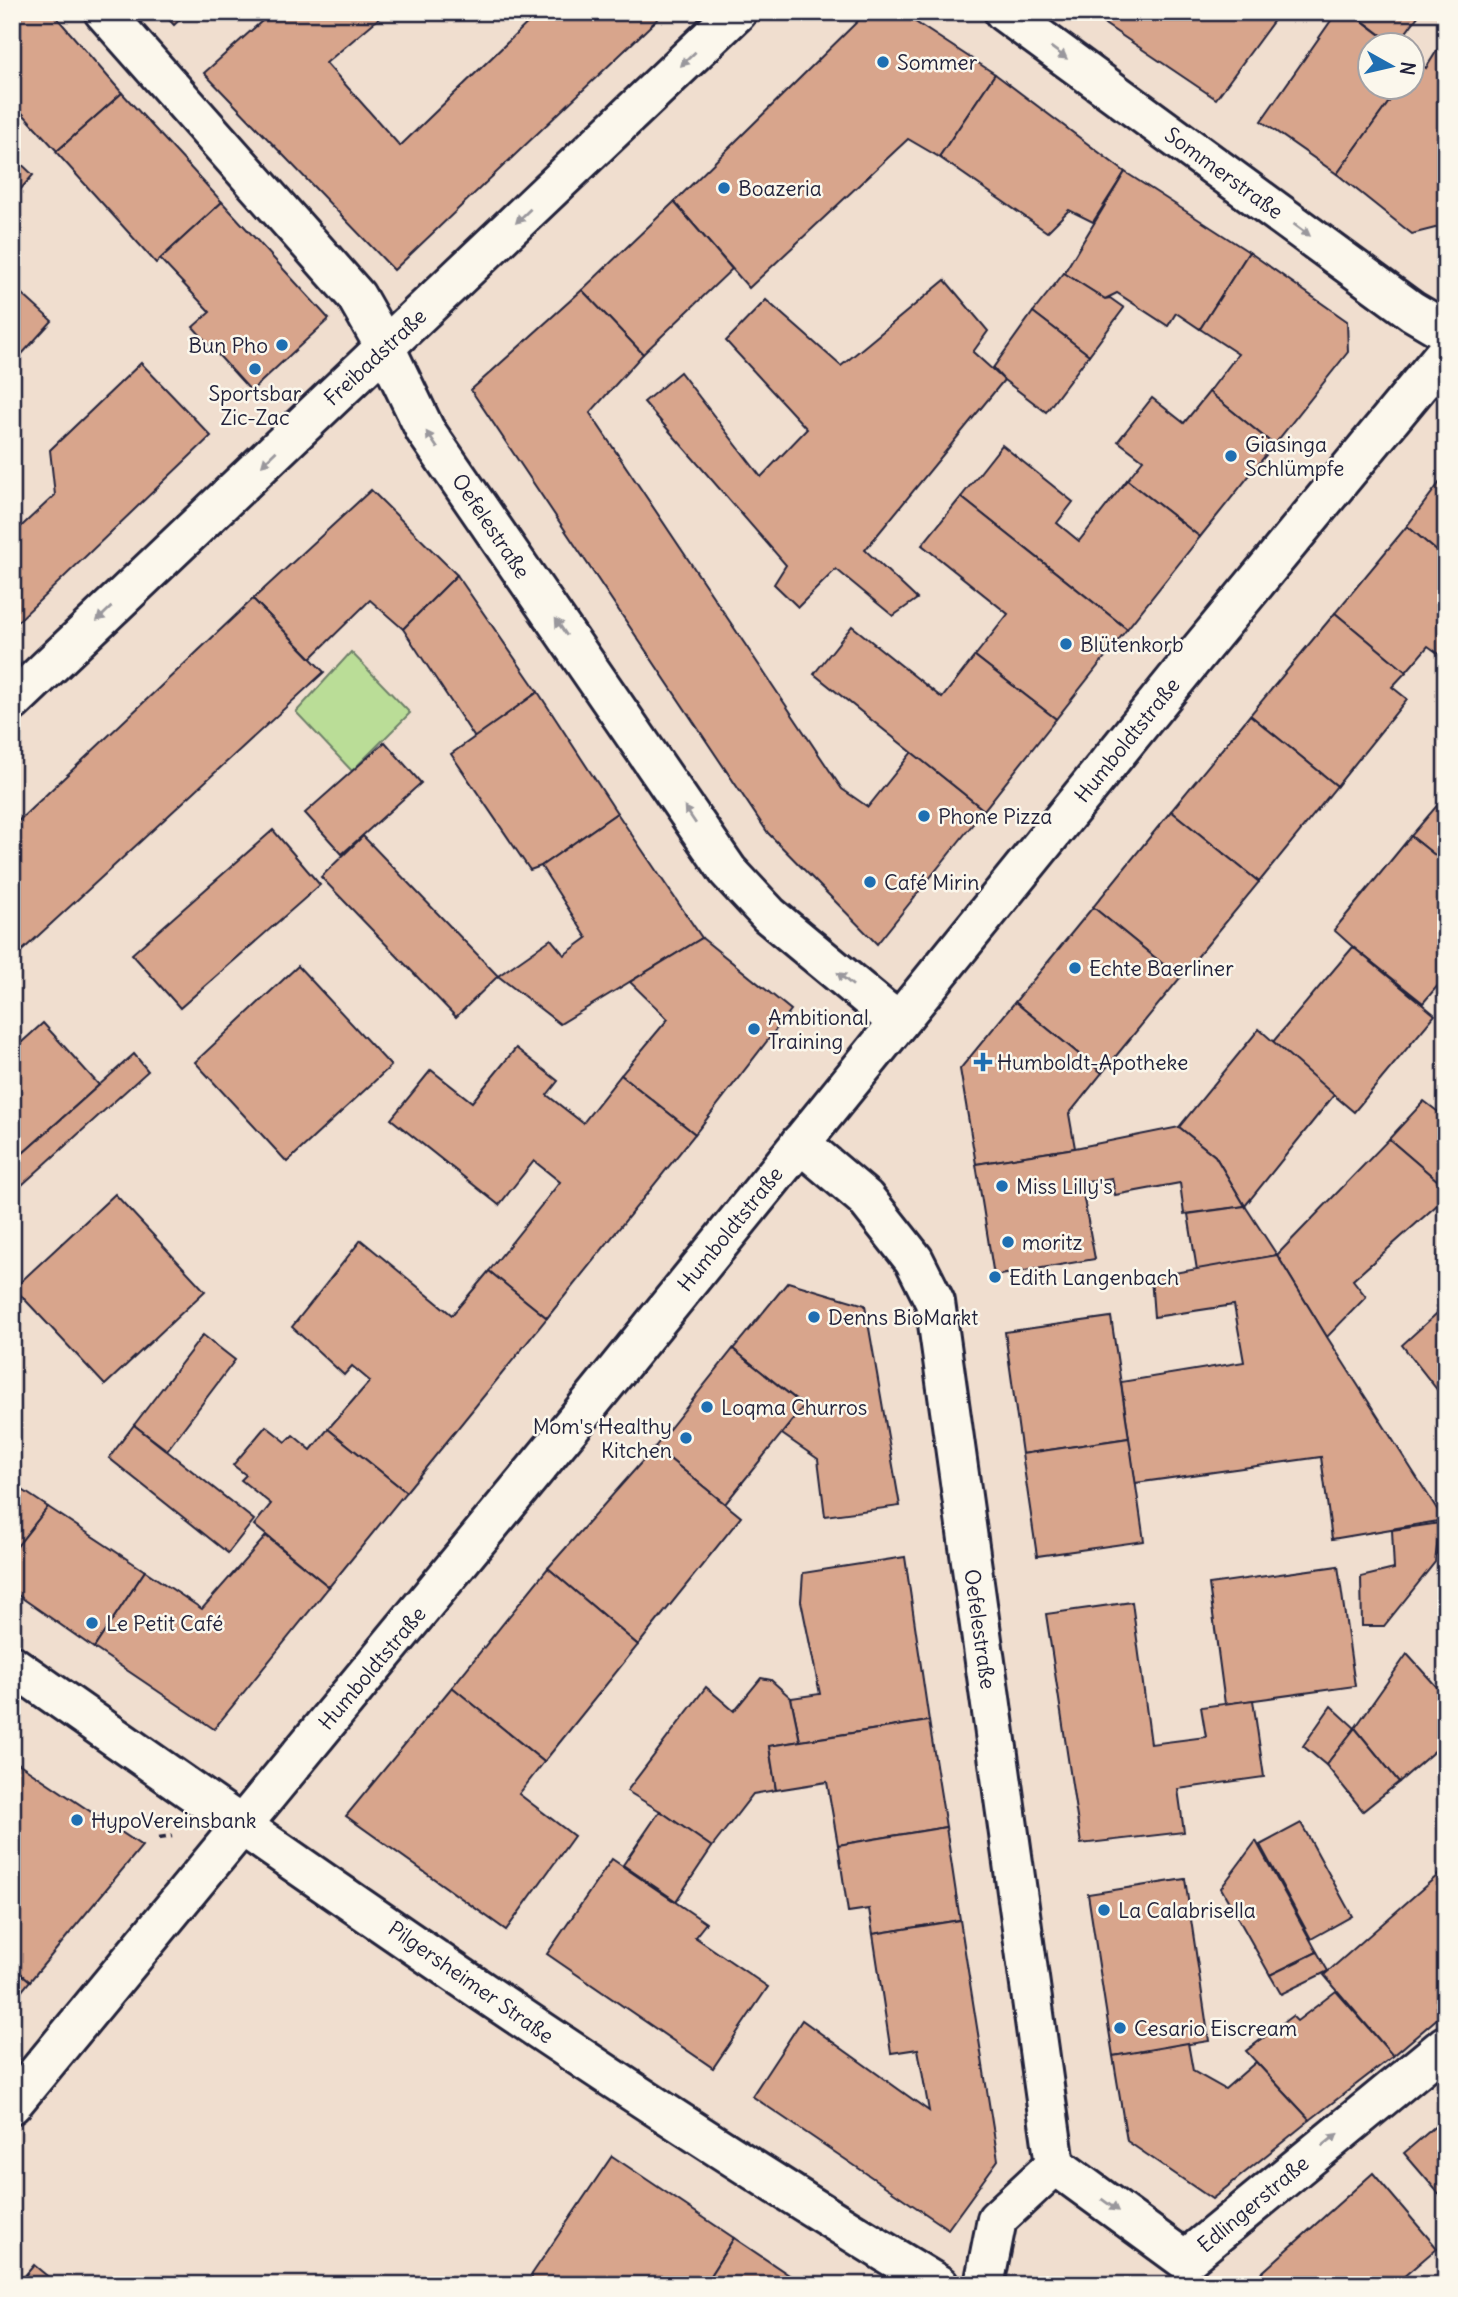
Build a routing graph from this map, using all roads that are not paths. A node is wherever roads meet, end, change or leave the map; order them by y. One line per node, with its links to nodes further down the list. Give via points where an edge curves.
1 (104, 12): 5 (street, Oefelestraße, via 356,296)
2 (737, 12): 5 (street, Freibadstraße, one-way to 5)
3 (1004, 12): 4 (street, Sommerstraße, one-way to 4, via 1412,311)
4 (1446, 331)
5 (385, 348): 7 (street, Freibadstraße, one-way to 7); 8 (street, Oefelestraße, one-way to 5, via 769,915 728,871 425,430)
6 (1446, 352): 8 (street, Humboldtstraße)
7 (12, 702)
8 (898, 1022): 9 (street, Humboldtstraße)
9 (800, 1143): 11 (street, Humboldtstraße); 14 (street, Oefelestraße, via 865,1198 914,1260 934,1302)
10 (12, 1665): 11 (street, Pilgersheimer Straße)
11 (243, 1825): 13 (street, Humboldtstraße); 15 (street, Pilgersheimer Straße, via 621,2085)
12 (1446, 2045): 14 (street, Edlingerstraße, one-way to 12, via 1185,2260)
13 (12, 2104)
14 (1055, 2165): 16 (street, via 997,2219)
15 (939, 2285)
16 (984, 2285)

